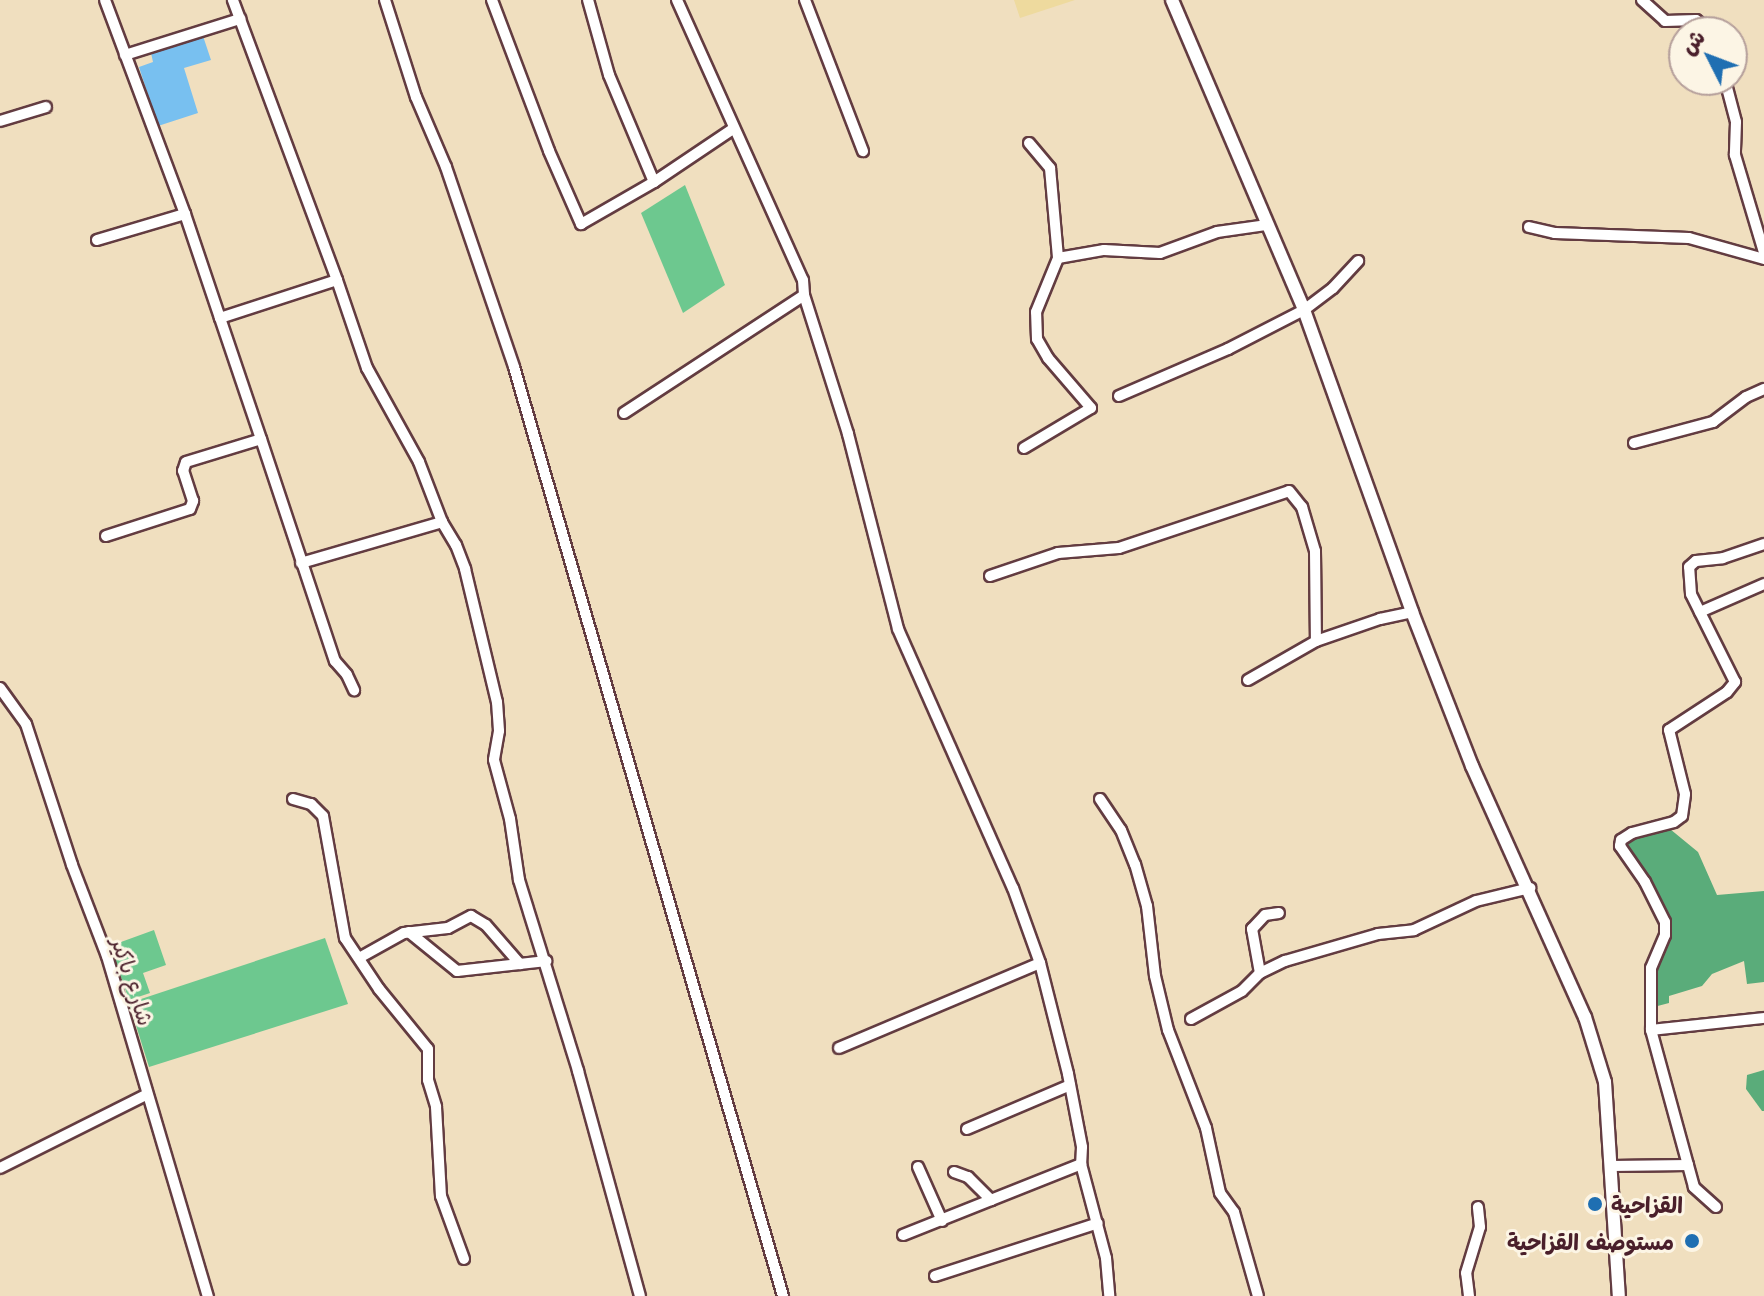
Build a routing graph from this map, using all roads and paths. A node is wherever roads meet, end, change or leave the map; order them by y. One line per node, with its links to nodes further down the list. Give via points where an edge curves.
1 (105, 0): 12 (street)
2 (233, 0): 10 (street)
3 (385, 0): 83 (street, via 514,367)
4 (492, 0): 19 (street, via 581,224)
5 (588, 0): 19 (street, via 609,75)
6 (677, 0): 16 (street)
7 (805, 0): 18 (street)
8 (1172, 0): 21 (street)
9 (1642, 0): 11 (street)
10 (240, 19): 12 (street); 28 (street)
11 (1668, 21)
12 (125, 55): 20 (street)
13 (1729, 96): 24 (street, via 1736,122 1735,155)
14 (46, 107): 15 (street)
15 (0, 121)
16 (733, 129): 19 (street); 29 (street, via 803,280)
17 (1029, 143): 25 (street, via 1050,168)
18 (863, 151)
19 (654, 182)
20 (185, 214): 23 (street); 31 (street)
21 (1266, 225): 25 (street, via 1217,232 1160,253 1104,250); 30 (street)
22 (1529, 227): 26 (street, via 1555,233 1689,238)
23 (97, 240)
24 (1764, 252)
25 (1058, 258): 37 (street, via 1036,312 1037,339 1091,408)
26 (1764, 259)
27 (1358, 261): 30 (street)
28 (337, 280): 31 (street); 38 (street, via 367,368 419,462)
29 (804, 295): 34 (street); 57 (street, via 844,421 898,629 1013,888)
30 (1304, 310): 33 (street); 44 (street)
31 (220, 318): 35 (street)
32 (1764, 389): 36 (street, via 1713,422)
33 (1119, 396)
34 (624, 413)
35 (261, 439): 39 (street, via 186,462 190,509); 41 (street)
36 (1634, 443)
37 (1024, 448)
38 (442, 522): 41 (street); 56 (street, via 456,545 483,630 499,716 495,767 525,902)
39 (106, 536)
40 (1764, 544): 45 (street, via 1691,563 1687,578)
41 (301, 563): 49 (street, via 335,661)
42 (990, 576): 46 (street, via 1058,553 1119,548 1289,491 1302,507 1315,551)
43 (1764, 584): 45 (street)
44 (1412, 612): 46 (street); 52 (street, via 1472,766)
45 (1700, 612): 62 (street, via 1735,682 1669,730 1685,794 1682,816 1632,833 1620,846 1665,922 1651,968)
46 (1316, 641): 47 (street)
47 (1248, 680)
48 (0, 688): 65 (street, شارع باكير, via 26,724 107,956)
49 (354, 690)
50 (293, 799): 55 (street, via 311,804 323,816 343,930)
51 (1100, 799): 85 (street, via 1135,864 1168,1030 1206,1128 1220,1193 1234,1212)
52 (1530, 888): 59 (street, via 1476,901 1414,930 1378,934); 69 (street, via 1598,1056)
53 (1279, 913): 59 (street, via 1265,915 1252,929)
54 (409, 932): 55 (street); 58 (street, via 457,971); 58 (street, via 448,928 471,916)
55 (359, 958): 79 (street, via 428,1049 441,1196)
56 (546, 961): 58 (street); 82 (street)
57 (1040, 963): 63 (street); 64 (street)
58 (520, 964)
59 (1260, 973): 61 (street, via 1242,991)
60 (1764, 1018): 62 (street)
61 (1191, 1019)
62 (1651, 1030): 68 (street)
63 (839, 1048)
64 (1070, 1085): 66 (street); 67 (street)
65 (145, 1096): 71 (street); 81 (street, شارع باكير)
66 (967, 1129)
67 (1081, 1164): 73 (street); 77 (street)
68 (1688, 1165): 69 (street); 75 (street, via 1694,1187)
69 (1612, 1166): 87 (street)
70 (918, 1167): 76 (street)
71 (0, 1168)
72 (954, 1172): 73 (street, via 968,1177)
73 (991, 1200): 76 (street)
74 (1478, 1207): 86 (street, via 1480,1227 1466,1273)
75 (1716, 1207)
76 (942, 1221): 78 (street)
77 (1098, 1223): 80 (street); 84 (street)
78 (903, 1235)
79 (464, 1259)
80 (935, 1276)
81 (208, 1296)
82 (640, 1296)
83 (783, 1296)
84 (1109, 1296)
85 (1258, 1296)
86 (1469, 1296)
87 (1619, 1296)

